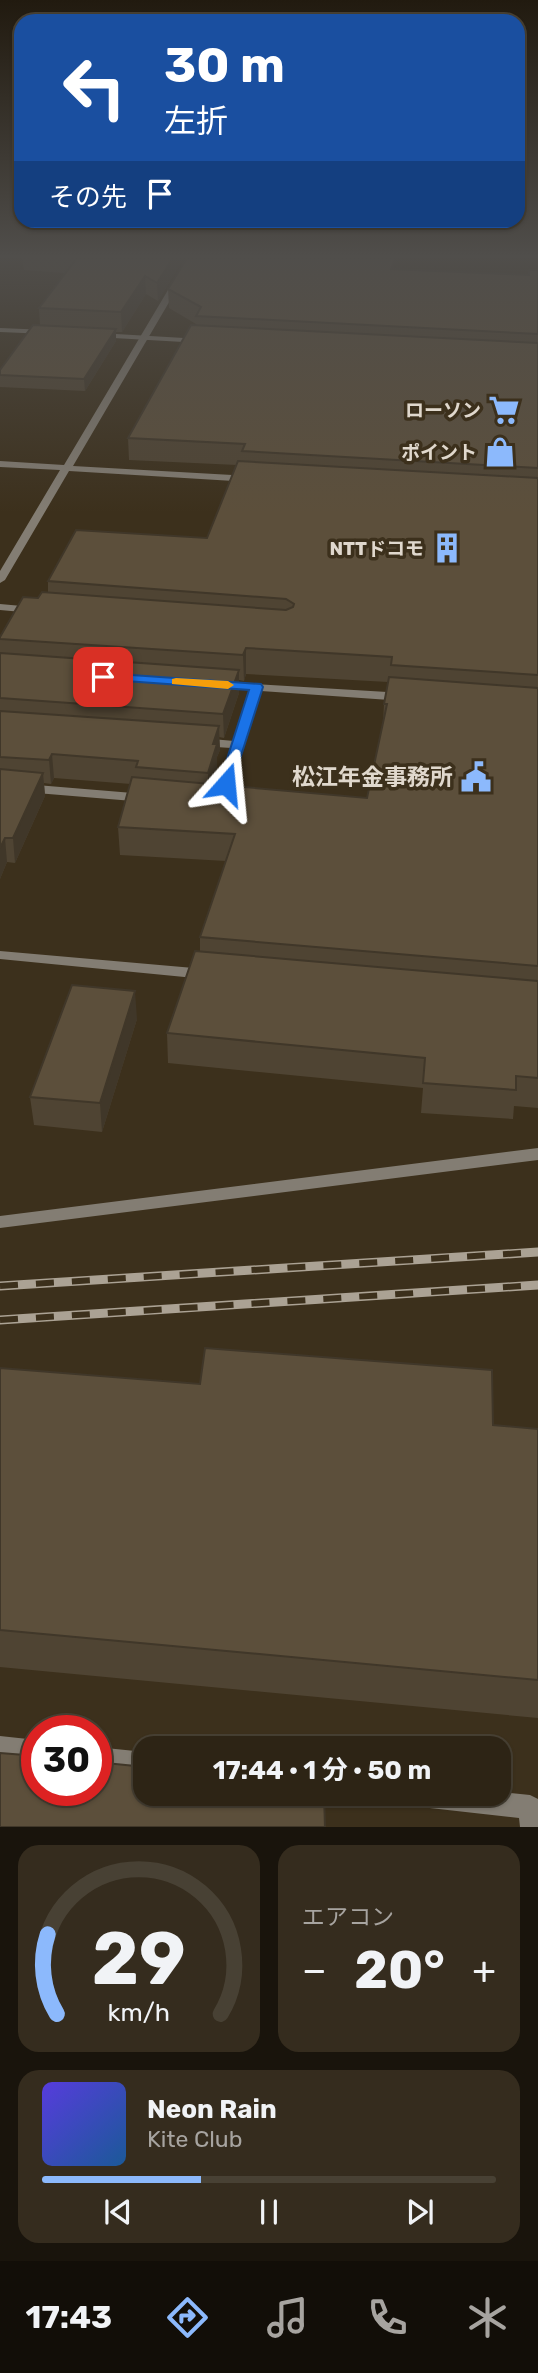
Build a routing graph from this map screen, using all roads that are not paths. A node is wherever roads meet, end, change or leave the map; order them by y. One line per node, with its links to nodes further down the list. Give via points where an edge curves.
1 (139, 343): 3 (street)
2 (0, 464): 3 (street)
3 (65, 468): 4 (street); 5 (street)
4 (260, 480)
5 (0, 580)
6 (0, 607): 7 (street)
7 (41, 610)
8 (202, 683): 9 (street)
9 (257, 687): 10 (street); 12 (street)
10 (417, 698)
11 (185, 741): 12 (street)
12 (238, 745): 15 (street, via 219,804)
13 (0, 786): 14 (street)
14 (165, 799)
15 (206, 803)
16 (0, 956): 17 (street)
17 (221, 975)
18 (538, 1154): 19 (street)
19 (0, 1222)
20 (0, 1747): 21 (street)
21 (21, 1749)
22 (112, 1760): 23 (street)
23 (133, 1762)
24 (511, 1805): 25 (street, via 530,1807)
25 (532, 1827)

